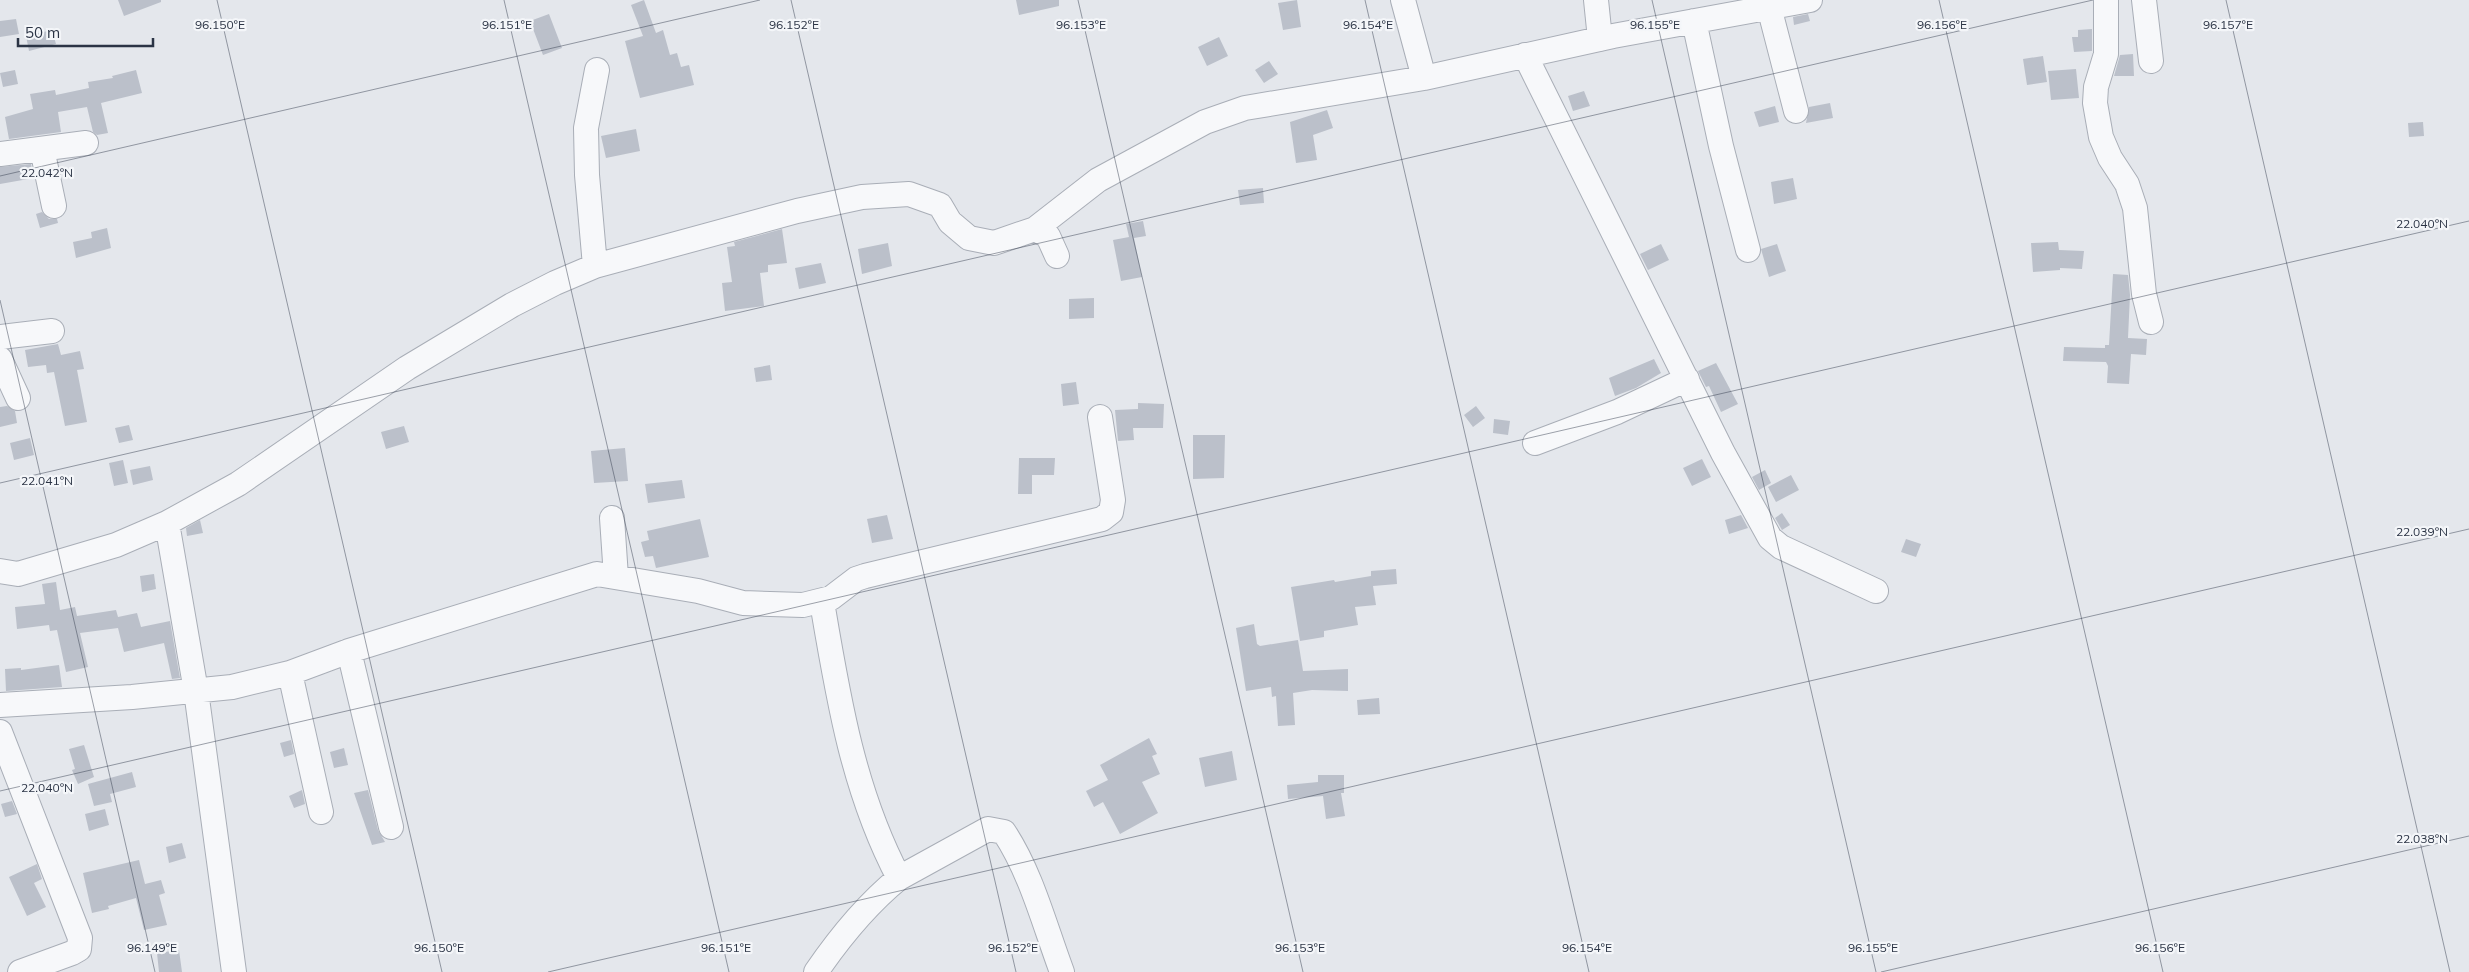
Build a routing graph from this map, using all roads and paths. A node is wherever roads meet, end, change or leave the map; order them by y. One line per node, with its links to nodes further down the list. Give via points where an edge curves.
1 (1403, 0): 12 (street)
2 (1596, 0): 8 (street)
3 (1810, 0): 6 (street)
4 (2106, 0): 22 (street, via 2106,54 2094,103 2104,144 2127,184 2135,208 2141,270)
5 (2144, 0): 10 (street)
6 (1769, 7): 7 (street); 13 (street)
7 (1694, 21): 8 (street); 19 (street)
8 (1600, 39): 9 (street)
9 (1526, 55): 12 (street); 26 (street)
10 (2151, 61)
11 (597, 70): 21 (street, via 586,128)
12 (1424, 78): 18 (street, via 1245,108 1222,115 1098,180)
13 (1796, 111)
14 (86, 143): 15 (street)
15 (42, 149): 16 (street); 17 (street)
16 (0, 154)
17 (54, 206)
18 (1035, 229): 20 (street, via 1048,236); 21 (street, via 994,243 969,238 950,222 940,205 929,200 909,194 862,197 692,238)
19 (1748, 250)
20 (1057, 256)
21 (595, 266): 31 (street, via 555,282 496,314 407,368 238,484)
22 (2151, 322)
23 (52, 331): 24 (street)
24 (0, 338)
25 (0, 359): 27 (street)
26 (1687, 379): 29 (street, via 1617,412); 35 (street, via 1770,538 1781,547)
27 (18, 398)
28 (1100, 417): 36 (street, via 1113,500 1111,512 1102,519 865,576)
29 (1535, 443)
30 (612, 518): 33 (street)
31 (167, 523): 32 (street, via 116,545 18,574); 39 (street)
32 (0, 571): 34 (street)
33 (616, 577): 36 (street, via 743,602 803,605); 37 (street, via 584,576)
34 (0, 580)
35 (1876, 591)
36 (822, 602): 44 (street, via 840,709 856,771 872,820)
37 (350, 651): 38 (street); 43 (street)
38 (290, 673): 39 (street, via 232,688); 42 (street)
39 (196, 691): 40 (street); 46 (street)
40 (0, 705)
41 (0, 732): 45 (street, via 80,938 79,949 72,953)
42 (321, 812)
43 (391, 827)
44 (899, 878): 47 (street, via 872,899); 48 (street, via 988,829 1004,832 1031,883)
45 (20, 972)
46 (234, 972)
47 (816, 972)
48 (1062, 972)

